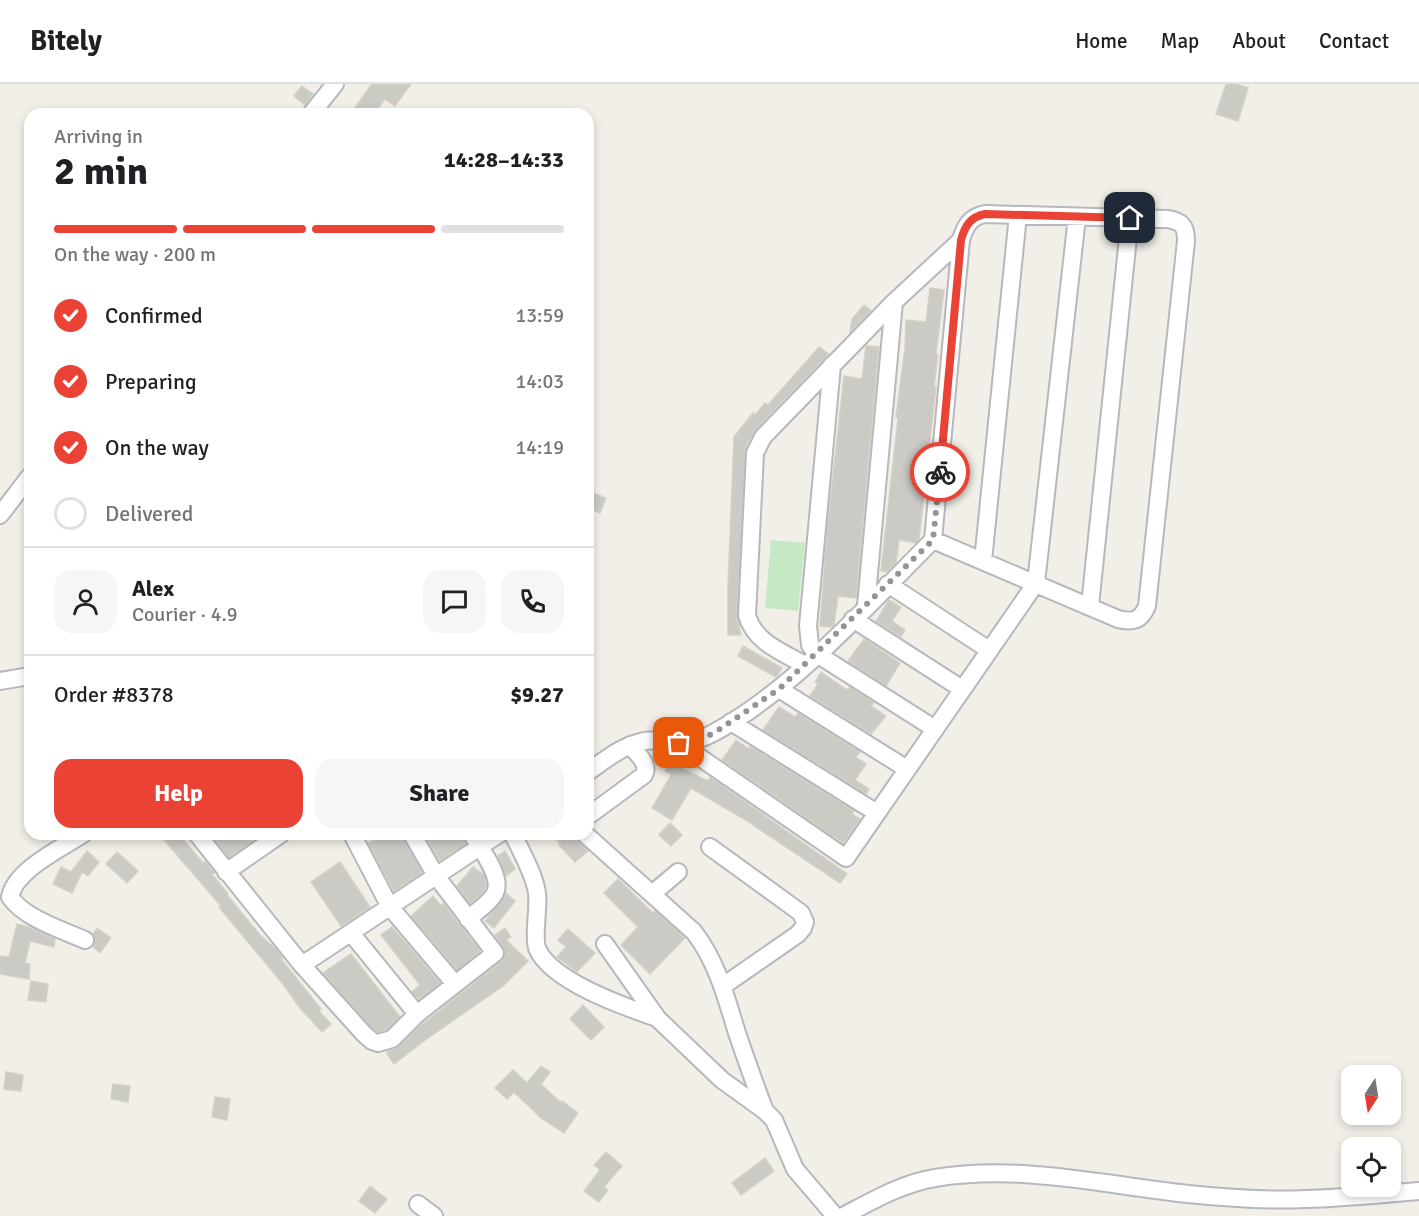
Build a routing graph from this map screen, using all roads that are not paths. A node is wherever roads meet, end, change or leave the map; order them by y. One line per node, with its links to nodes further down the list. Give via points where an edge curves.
1 (335, 84): 2 (street)
2 (316, 108)
3 (1018, 215): 4 (street); 6 (street, via 977,216 968,222); 12 (street)
4 (1077, 217): 5 (street); 13 (street)
5 (1130, 218): 16 (street); 16 (street, via 1180,222 1186,232 1184,264 1147,606 1138,620 1128,621)
6 (961, 240): 7 (street); 11 (street)
7 (894, 302): 8 (street); 15 (street)
8 (832, 365): 19 (street, via 808,627); 19 (street, via 763,437 754,464 747,604 750,625 764,641)
9 (24, 484): 10 (street)
10 (0, 515)
11 (933, 540): 12 (street); 14 (street)
12 (983, 561): 13 (street)
13 (1035, 583): 16 (street); 18 (street)
14 (888, 584): 15 (street); 18 (street)
15 (866, 606): 17 (street)
16 (1090, 606)
17 (853, 619): 19 (street); 23 (street)
18 (989, 650): 23 (street)
19 (811, 660): 22 (street); 25 (street)
20 (24, 677): 21 (street)
21 (0, 681)
22 (779, 689): 24 (street); 29 (street)
23 (962, 689): 25 (street)
24 (731, 722): 26 (street, via 706,737); 31 (street)
25 (935, 729): 29 (street)
26 (679, 743): 27 (street, via 654,740); 31 (street, via 846,858)
27 (630, 745): 28 (street); 30 (street, via 646,766 644,775)
28 (594, 768)
29 (907, 769): 31 (street)
30 (594, 812)
31 (877, 813)
32 (74, 840): 48 (street, via 19,878 10,897 28,914)
33 (202, 840): 41 (street)
34 (272, 840): 41 (street)
35 (355, 840): 45 (street)
36 (415, 840): 43 (street)
37 (516, 840): 54 (street, via 537,891 538,950 564,977 589,992)
38 (592, 840): 44 (street)
39 (476, 841): 43 (street); 46 (street, via 498,881 489,901)
40 (710, 847): 52 (street, via 801,913 806,922 798,934)
41 (226, 872): 50 (street)
42 (678, 872): 44 (street)
43 (436, 876): 45 (street); 46 (street)
44 (652, 894): 52 (street, via 694,932)
45 (390, 907): 47 (street); 51 (street)
46 (468, 919): 51 (street, via 495,953)
47 (351, 933): 50 (street); 53 (street)
48 (85, 940)
49 (605, 944): 54 (street)
50 (302, 965): 53 (street, via 372,1041 392,1039)
51 (455, 984): 53 (street)
52 (723, 986): 55 (street)
53 (417, 1014)
54 (658, 1018): 55 (street, via 722,1080)
55 (765, 1111): 59 (street, via 781,1133 795,1169)
56 (1419, 1191): 60 (street, via 1304,1200 1249,1198 1022,1174 983,1174 922,1181)
57 (418, 1204): 58 (street)
58 (434, 1216)
59 (835, 1216)
60 (843, 1216)

